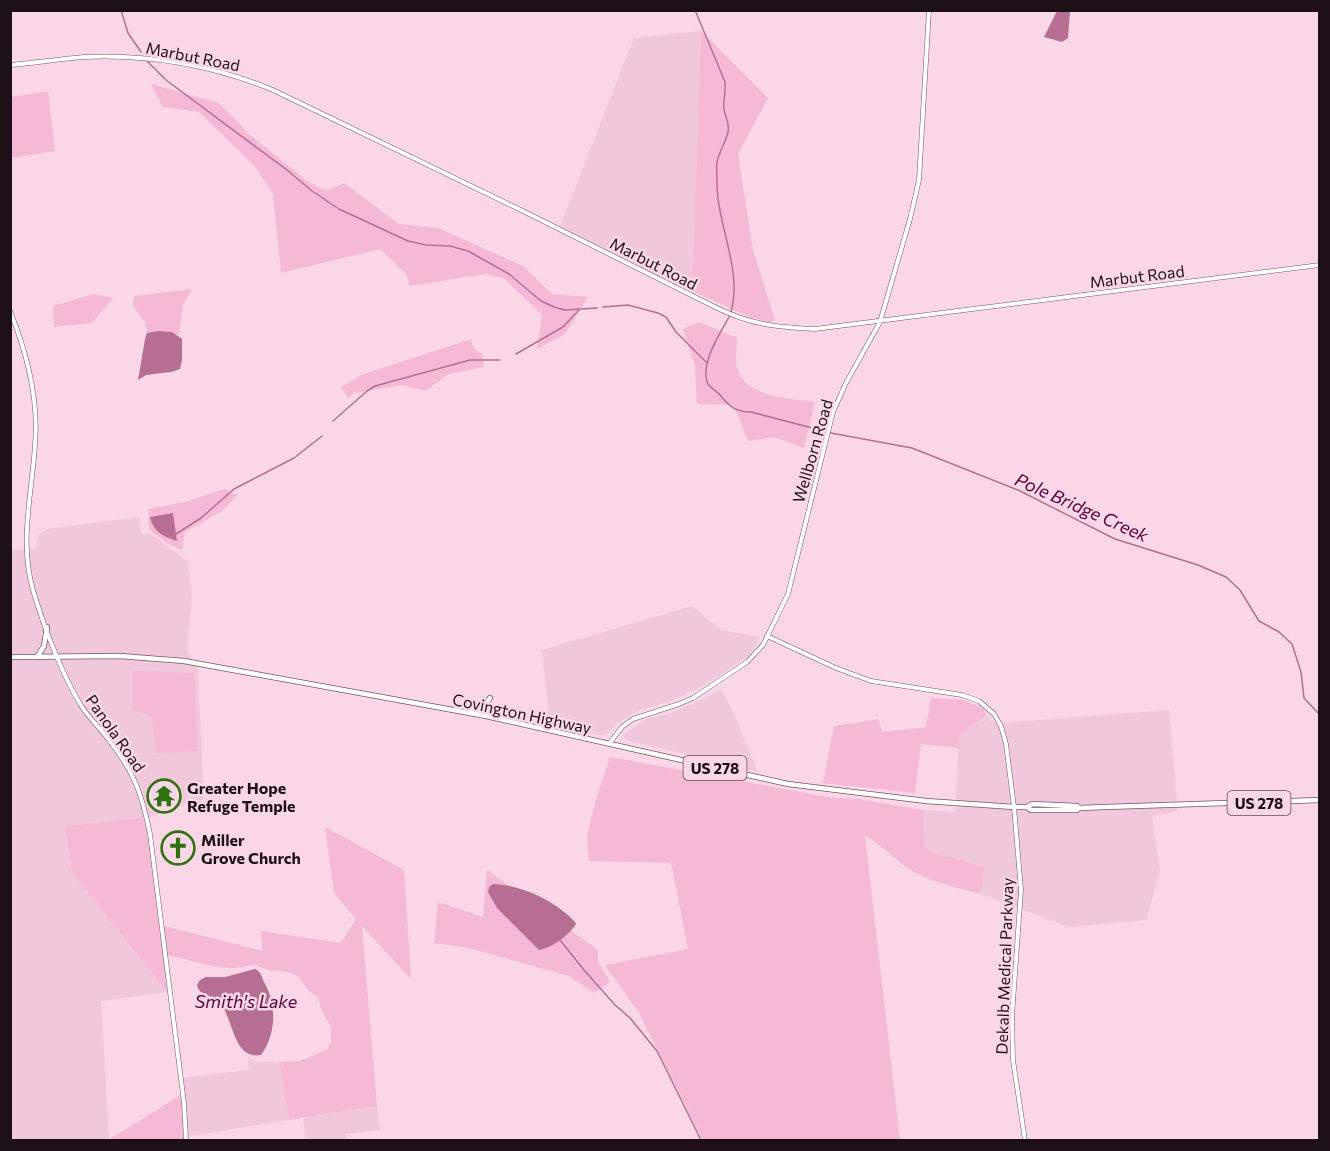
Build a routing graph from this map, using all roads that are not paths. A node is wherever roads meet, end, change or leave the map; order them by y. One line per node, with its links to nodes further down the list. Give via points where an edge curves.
1 (929, 10): 5 (street, Wellborn Road, via 919,180)
2 (10, 65): 6 (street, Marbut Road, via 83,57 149,58 244,78 740,319 761,325 814,329)
3 (1320, 265): 5 (street, Marbut Road)
4 (10, 311): 8 (street, Panola Road, via 31,381 36,443 26,539 31,581)
5 (880, 322): 6 (street, Marbut Road); 7 (street, Wellborn Road)
6 (870, 323): 7 (street)
7 (875, 332): 9 (street, Wellborn Road, via 833,412 788,594)
8 (47, 627): 11 (main road, via 44,646); 12 (street, Panola Road)
9 (767, 636): 15 (street, Wellborn Road, via 754,656 732,673 679,704 633,719); 17 (street, Dekalb Medical Parkway, via 871,681 979,701 998,720 1004,733)
10 (10, 657): 11 (main road, Covington Highway / US 278)
11 (37, 657): 12 (main road, Covington Highway / US 278)
12 (58, 657): 14 (main road, Covington Highway / US 278, via 184,661); 18 (street, Panola Road, via 74,694 124,760 144,802)
13 (489, 699): 14 (main road, via 482,709)
14 (466, 712): 15 (main road, Covington Highway / US 278)
15 (609, 744): 17 (main road, Covington Highway / US 278, via 788,783 926,801)
16 (1320, 800): 17 (main road, Covington Highway / US 278)
17 (1014, 807): 19 (street, Dekalb Medical Parkway, via 1021,890 1013,986 1013,1060)
18 (186, 1140)
19 (1025, 1140)

